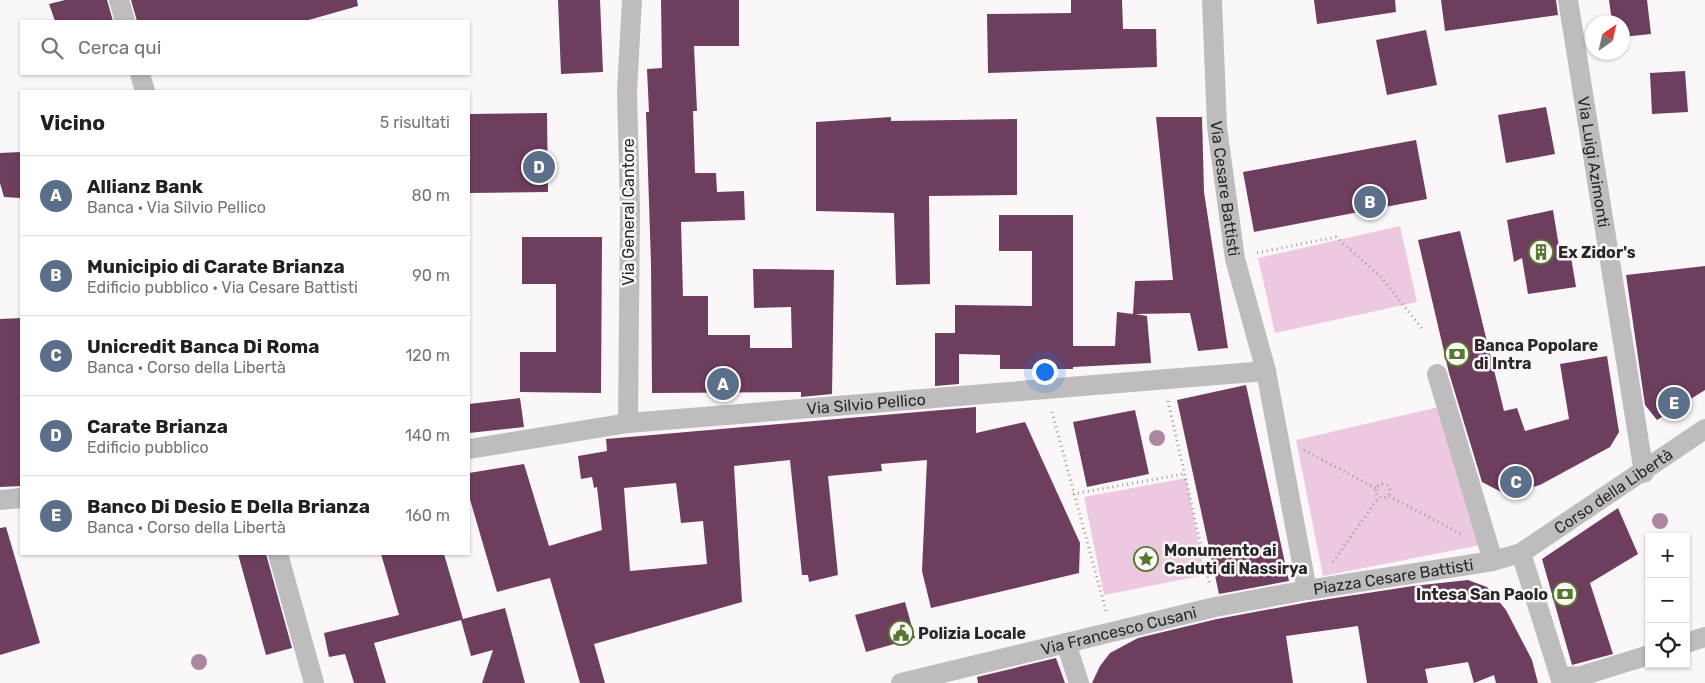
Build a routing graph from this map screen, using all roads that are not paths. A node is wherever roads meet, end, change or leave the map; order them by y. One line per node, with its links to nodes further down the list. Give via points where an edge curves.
1 (119, 0): 5 (street)
2 (632, 0): 10 (street, Via General Cantore, via 627,92 630,210)
3 (1212, 0): 8 (street, Via Cesare Battisti, via 1217,127 1235,259)
4 (1568, 0): 13 (street, Via Luigi Azimonti)
5 (125, 20)
6 (140, 75): 7 (street)
7 (145, 90)
8 (1266, 371): 10 (street, Via Silvio Pellico); 19 (street, Piazza Cesare Battisti)
9 (1437, 374): 18 (street)
10 (628, 423): 12 (street, Via Silvio Pellico)
11 (1705, 429): 13 (street, Corso della Libertà)
12 (470, 449)
13 (1644, 472): 16 (street, Corso della Libertà)
14 (20, 498): 15 (street)
15 (0, 500)
16 (1521, 553): 18 (street, Piazza Cesare Battisti); 24 (street)
17 (278, 555): 25 (street)
18 (1492, 556): 19 (street, Piazza Cesare Battisti)
19 (1307, 590): 22 (street, Via Francesco Cusani, via 1215,607)
20 (1705, 637): 21 (street)
21 (1690, 642)
22 (1066, 643): 26 (street, Via Francesco Cusani); 27 (street)
23 (1645, 656): 24 (street)
24 (1562, 680)
25 (314, 683)
26 (902, 683)
27 (1079, 683)

